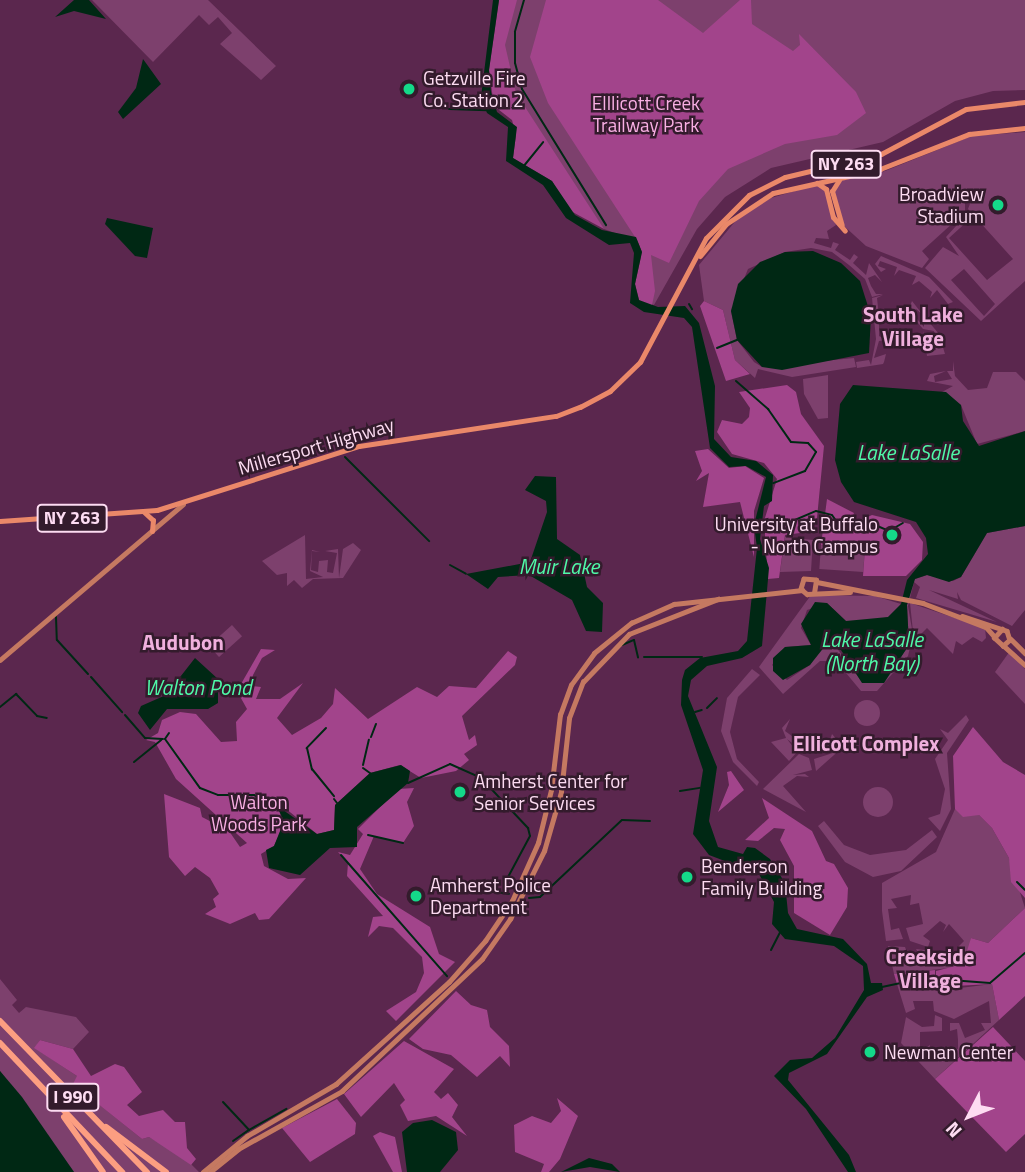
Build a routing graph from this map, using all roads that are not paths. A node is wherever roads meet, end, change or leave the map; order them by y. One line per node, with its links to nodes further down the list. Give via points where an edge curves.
1 (1025, 102): 5 (main road, Millersport Highway / NY 263, via 965,109 881,154 759,189 717,224)
2 (1025, 128): 3 (main road, Millersport Highway / NY 263, via 969,134 880,169)
3 (842, 177): 4 (main road, Millersport Highway / NY 263); 4 (main road, via 832,191 845,231 833,217 826,189)
4 (814, 182): 5 (main road, Millersport Highway / NY 263, via 748,206 721,229)
5 (694, 264): 6 (main road, Millersport Highway / NY 263, via 662,327 622,382 570,410 359,446)
6 (183, 504): 7 (main road, Millersport Highway / NY 263); 9 (main road)
7 (144, 512): 8 (main road, Millersport Highway / NY 263); 9 (main road, via 153,520)
8 (0, 521)
9 (152, 531): 23 (main road)
10 (802, 581): 11 (main road, via 810,577); 12 (main road); 13 (main road)
11 (817, 582): 14 (main road); 15 (main road)
12 (784, 590): 13 (main road); 16 (main road)
13 (802, 590): 15 (main road)
14 (865, 592): 15 (main road); 17 (main road, via 916,601)
15 (814, 593)
16 (729, 597): 25 (main road, via 664,608 604,643 571,685 560,715); 26 (main road, via 658,618 609,650 575,697)
17 (959, 616): 18 (main road, via 980,618); 19 (main road, via 986,627)
18 (1002, 629): 19 (main road); 20 (main road)
19 (994, 636): 21 (main road)
20 (1010, 637): 21 (main road); 22 (main road)
21 (1003, 646): 24 (main road)
22 (1025, 653)
23 (0, 660)
24 (1025, 665)
25 (557, 751): 26 (main road); 27 (main road)
26 (565, 752): 28 (main road)
27 (551, 790): 28 (main road); 29 (main road, via 523,878)
28 (561, 792): 30 (main road, via 536,874 502,933)
29 (463, 968): 30 (main road); 39 (main road, via 337,1084 252,1133)
30 (469, 974): 40 (main road, via 338,1094 238,1149)
31 (0, 1021): 34 (highway, I 990)
32 (0, 1044): 33 (highway, I 990)
33 (49, 1096): 35 (highway); 36 (highway, I 990)
34 (71, 1096): 37 (highway, I 990); 38 (highway)
35 (103, 1172)
36 (122, 1172)
37 (147, 1172)
38 (166, 1172)
39 (203, 1172)
40 (210, 1172)

